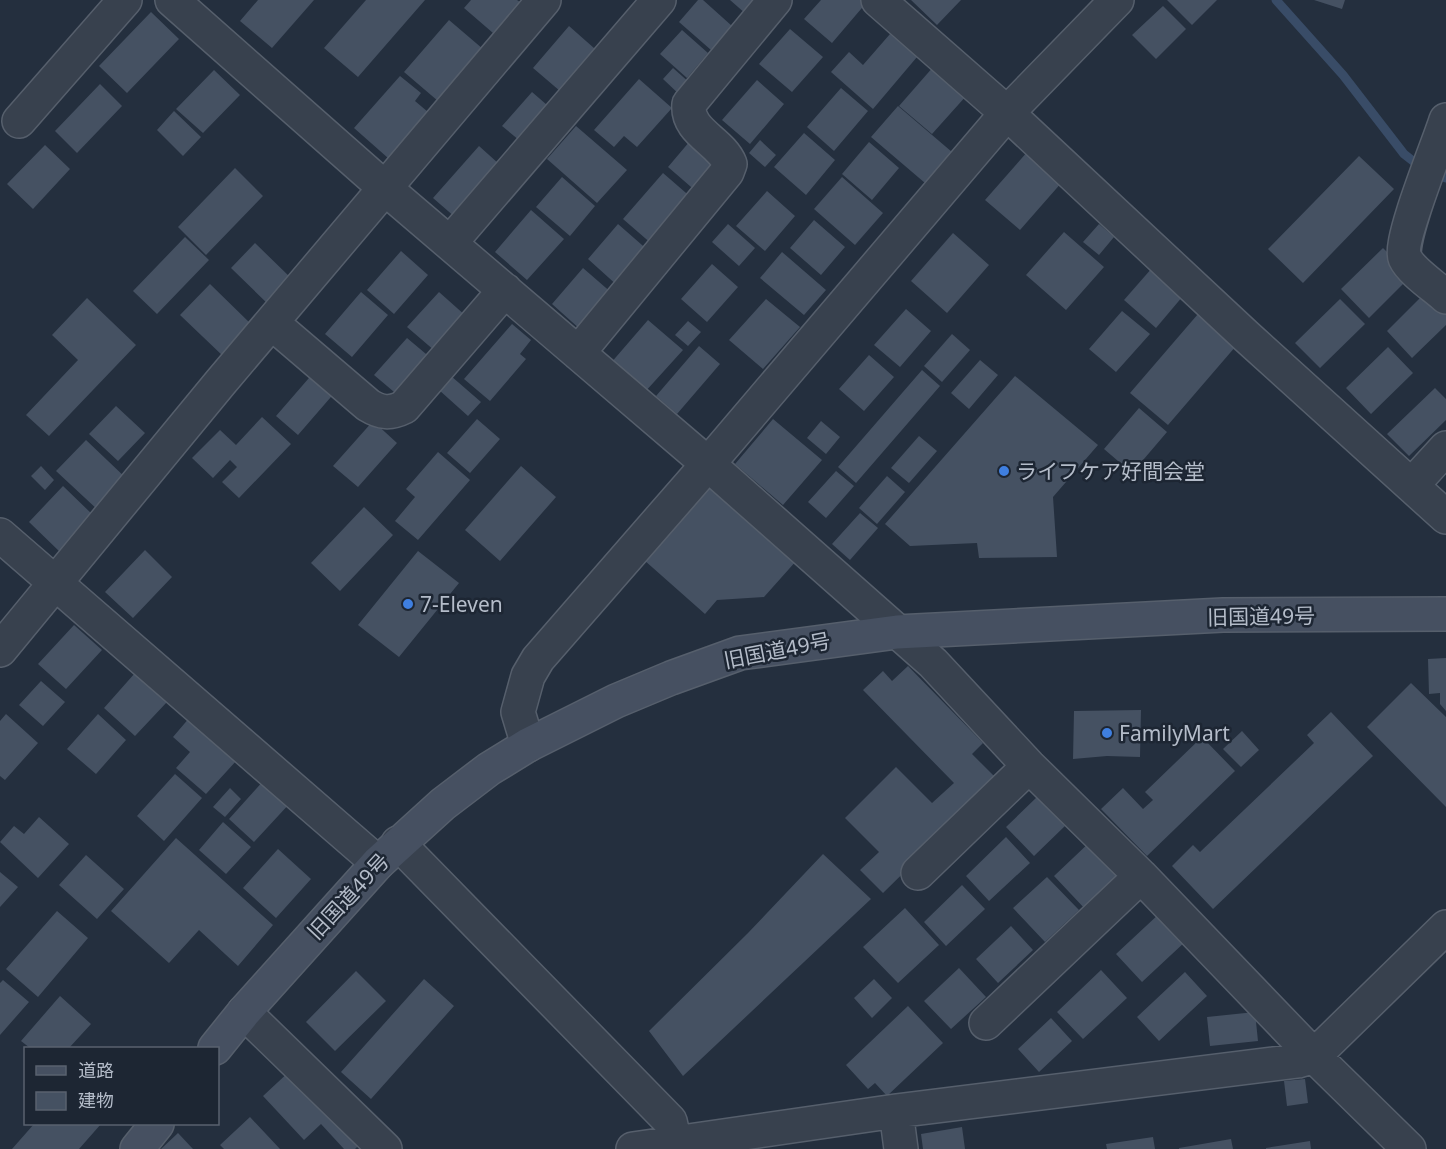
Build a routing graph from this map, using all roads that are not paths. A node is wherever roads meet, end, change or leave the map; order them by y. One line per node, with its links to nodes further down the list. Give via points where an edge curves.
1 (125, 0): 10 (street)
2 (172, 0): 11 (street)
3 (544, 0): 11 (street)
4 (659, 0): 12 (street)
5 (775, 0): 16 (street, via 689,104 697,128 727,156 727,172)
6 (878, 0): 8 (street)
7 (1117, 0): 8 (street)
8 (1007, 113): 18 (street); 19 (street)
9 (1446, 120): 14 (street, via 1421,186 1404,257)
10 (19, 121)
11 (386, 189): 12 (street); 15 (street)
12 (450, 243): 13 (street)
13 (505, 290): 15 (street, via 404,407 394,412 378,411 369,405); 16 (street)
14 (1446, 297)
15 (272, 323): 22 (street)
16 (578, 352): 18 (street)
17 (1446, 448): 19 (street)
18 (708, 464): 24 (street); 26 (street, via 538,659 528,676 518,712)
19 (1412, 485): 20 (street)
20 (1446, 517)
21 (0, 535): 22 (street)
22 (57, 584): 25 (street); 28 (street)
23 (1446, 614): 24 (street, 旧国道49号, via 1223,615)
24 (897, 632): 26 (street, 旧国道49号, via 740,653 616,701); 27 (street, via 933,663)
25 (0, 650)
26 (528, 745): 28 (street, 旧国道49号, via 443,804)
27 (1029, 766): 29 (street); 30 (street)
28 (388, 853): 32 (street, 旧国道49号); 38 (street, via 670,1121)
29 (918, 873)
30 (1141, 876): 33 (street); 35 (street)
31 (1446, 927): 35 (street)
32 (244, 1012): 34 (street, 旧国道49号); 40 (street)
33 (986, 1023)
34 (216, 1047)
35 (1314, 1056): 36 (street); 43 (street)
36 (896, 1111): 38 (street); 42 (street)
37 (156, 1125): 39 (street)
38 (675, 1143): 41 (street)
39 (137, 1149)
40 (385, 1149)
41 (639, 1149)
42 (901, 1149)
43 (1409, 1149)

